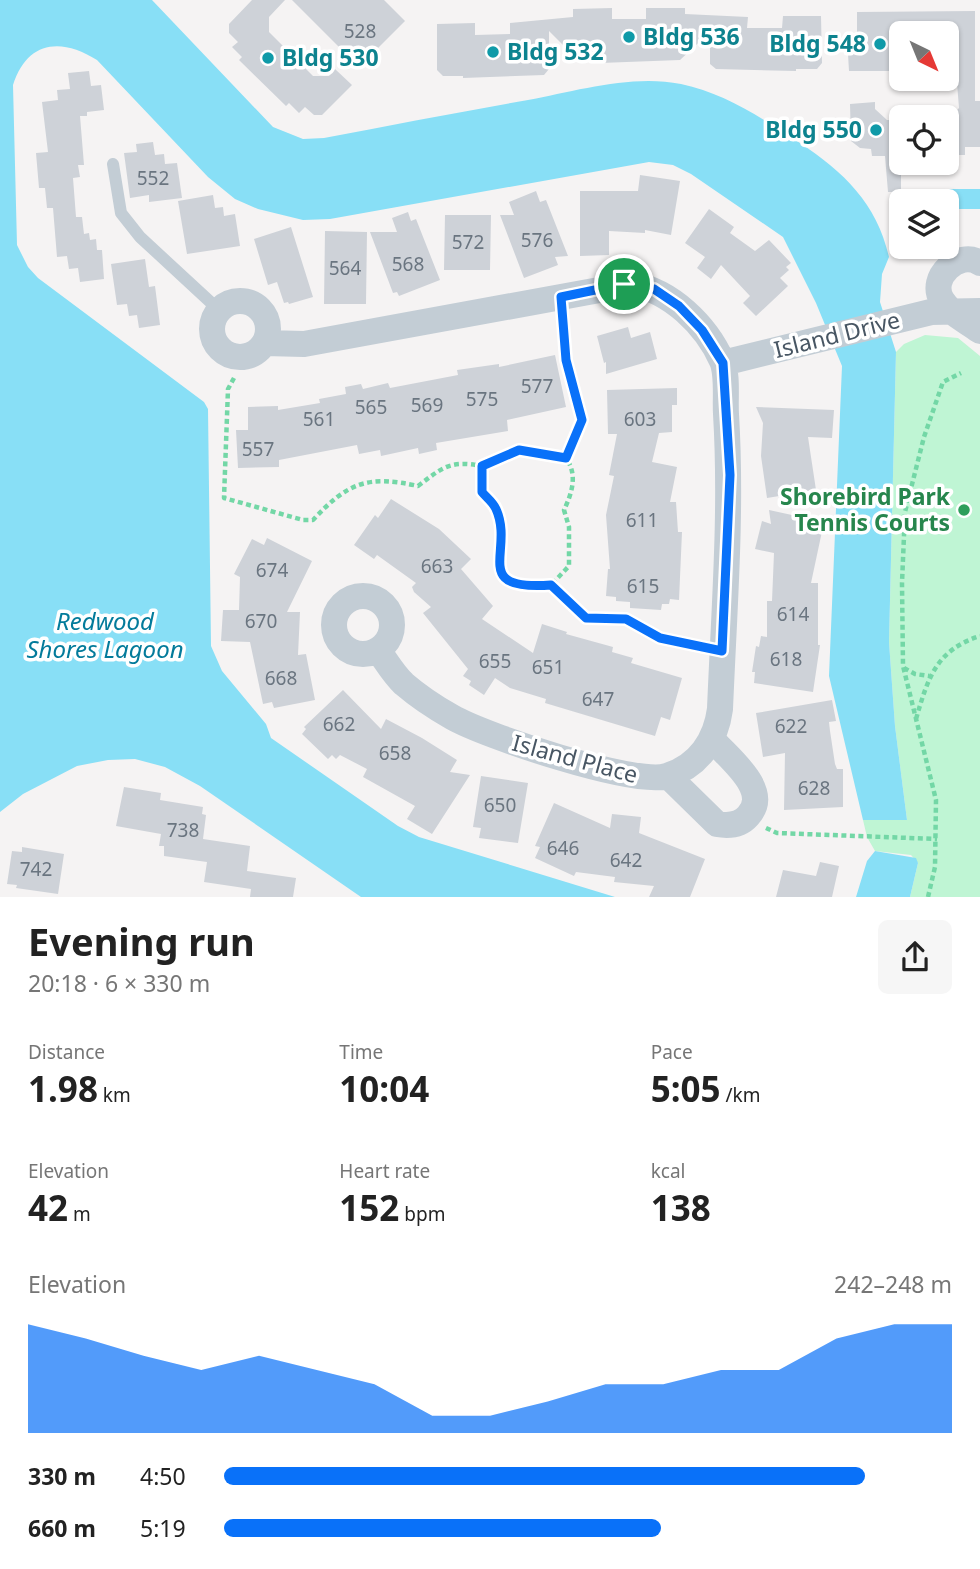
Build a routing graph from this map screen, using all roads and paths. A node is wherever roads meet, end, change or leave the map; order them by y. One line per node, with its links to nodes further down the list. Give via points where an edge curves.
1 (113, 164): 4 (lane, via 121,213 140,237)
2 (980, 263): 5 (street, via 953,263 941,274 940,298)
3 (561, 297): 8 (street, via 304,344); 9 (street, via 624,284 654,289 691,317); 12 (path, via 566,360 582,420)
4 (219, 310): 8 (street, via 235,300 253,303 268,325); 8 (street, via 213,337 223,352 251,355)
5 (951, 311): 6 (street, Island Drive); 7 (street); 9 (street, Island Drive, via 908,317)
6 (980, 311)
7 (980, 331)
8 (265, 343)
9 (723, 363): 17 (street, via 730,475)
10 (961, 373): 18 (path, via 943,382 905,512)
11 (234, 378): 13 (path, via 228,389 224,499 313,520 346,490 363,482 391,480 418,485 447,465)
12 (566, 458): 13 (path, via 519,450); 14 (path, via 573,468 572,493 564,510 569,566)
13 (482, 466): 14 (path, via 482,492 495,507 501,527 498,563 507,580 522,587)
14 (551, 585): 17 (path, via 586,618 626,619 660,638)
15 (980, 636): 19 (path, via 958,645)
16 (378, 650): 22 (street, Island Place, via 403,683 453,718 509,743 626,774)
17 (722, 651): 21 (street, via 720,709)
18 (903, 666): 19 (path); 20 (path)
19 (929, 676): 20 (path)
20 (916, 720): 24 (path, via 934,785)
21 (713, 740): 22 (street, Island Place, via 699,756); 23 (street, via 753,786 754,802)
22 (668, 775): 23 (street, via 717,824)
23 (746, 818): 24 (path, via 777,833)
24 (937, 839): 25 (path)
25 (929, 897)

